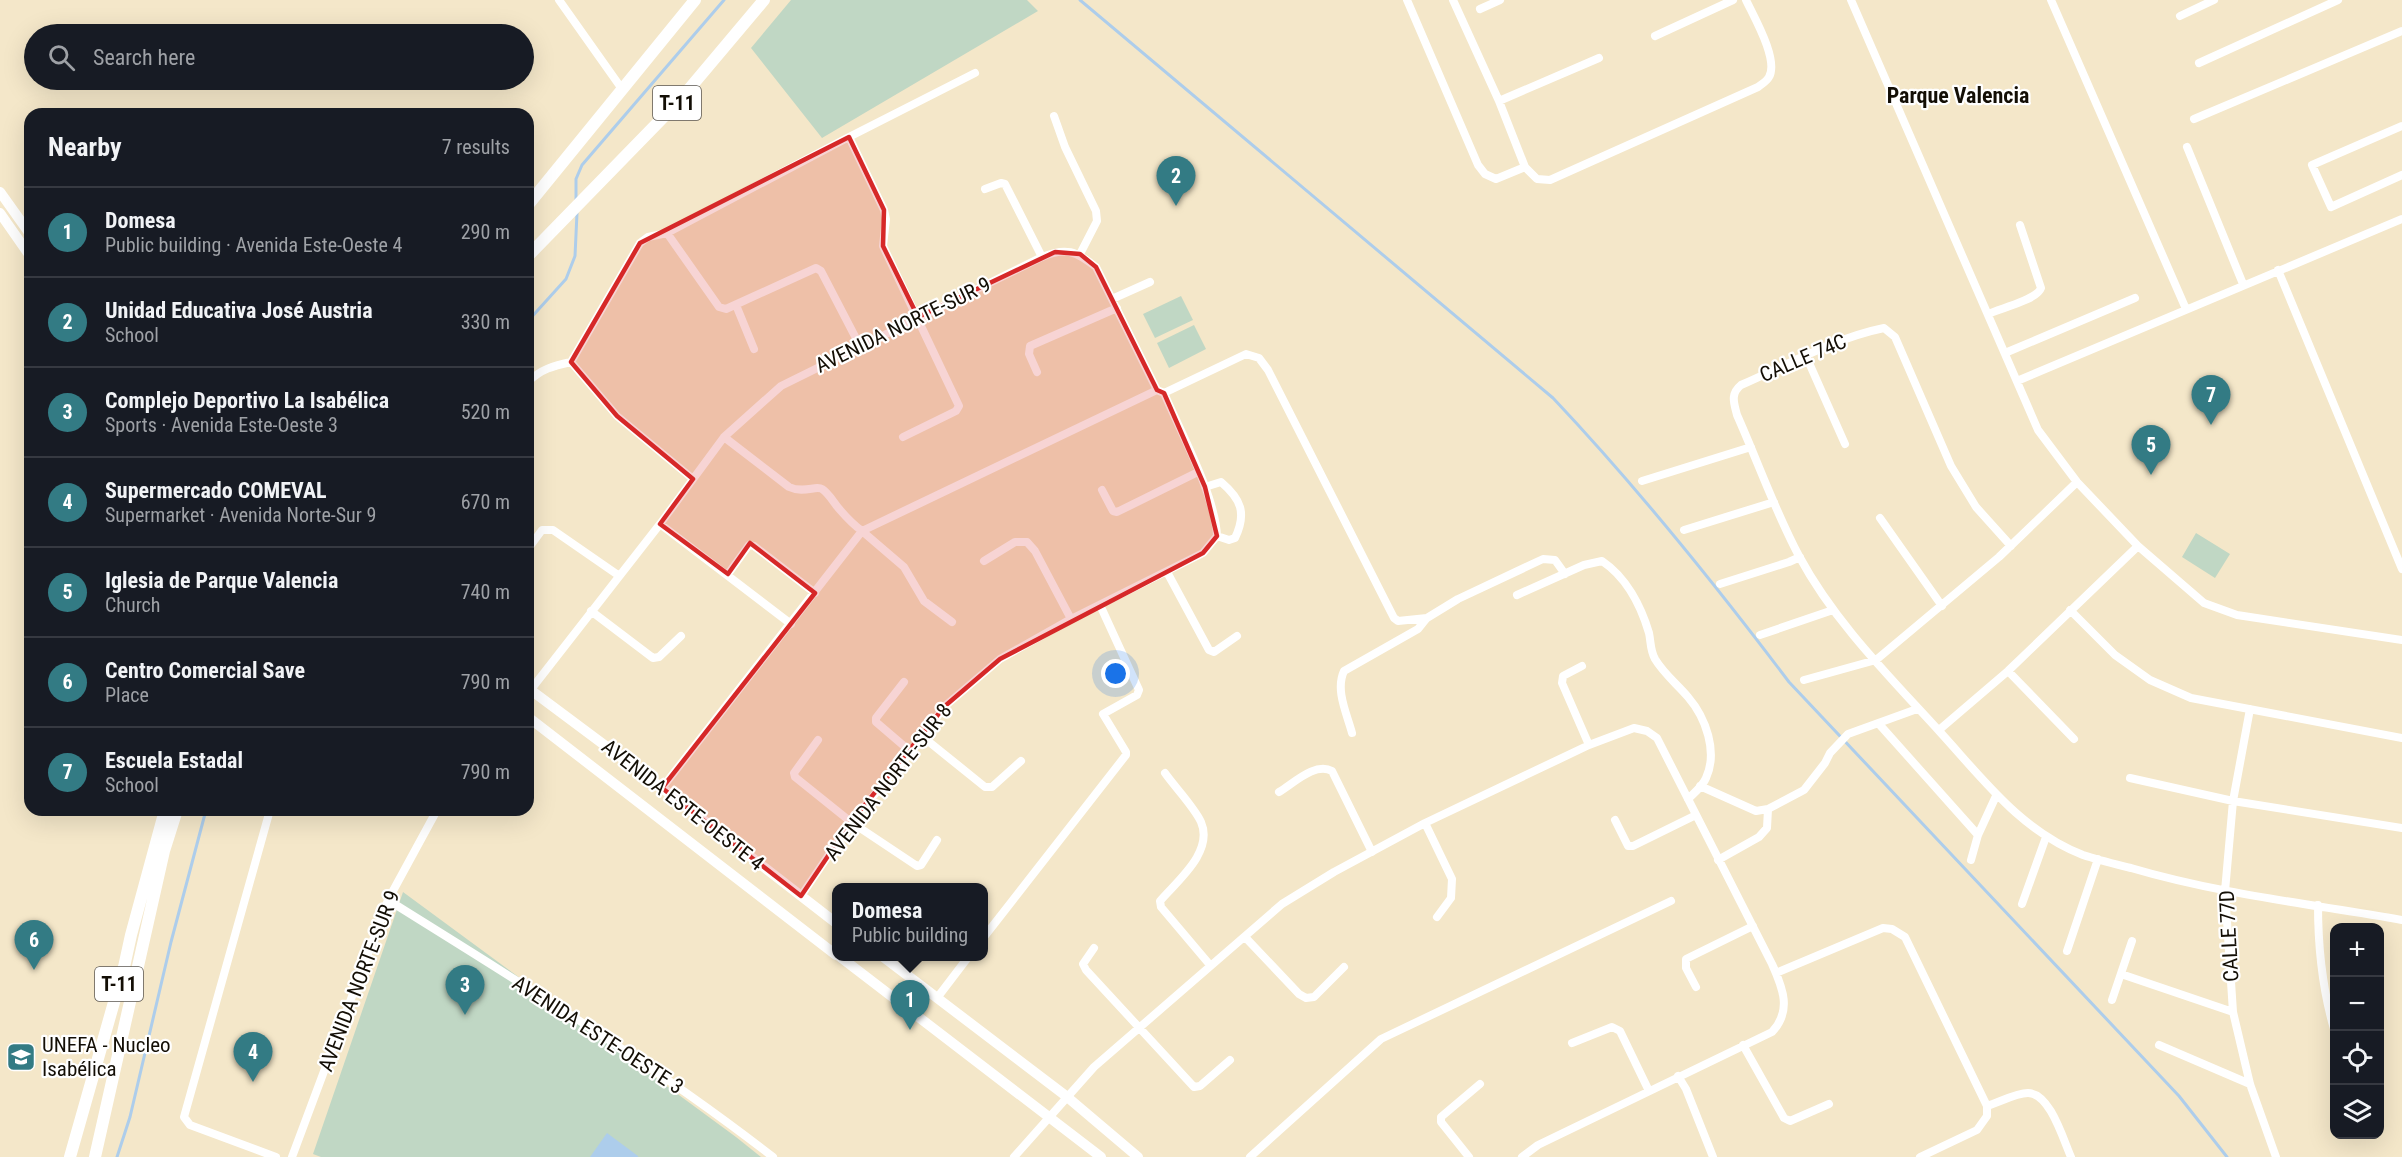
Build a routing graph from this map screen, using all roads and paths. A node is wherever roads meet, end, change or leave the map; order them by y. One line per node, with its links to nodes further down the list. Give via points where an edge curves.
1 (559, 0): 20 (street)
2 (694, 0): 20 (main road, T-11)
3 (764, 0): 38 (main road, T-11, via 679,102)
4 (1407, 0): 27 (street, via 1478,165 1496,180)
5 (1453, 0): 21 (street)
6 (1500, 0): 13 (street)
7 (1733, 0): 16 (street)
8 (1746, 0): 27 (street, via 1768,48 1772,67 1769,78 1758,87 1550,180 1537,179)
9 (1851, 0): 49 (street)
10 (2051, 0): 48 (street)
11 (2214, 0): 14 (street)
12 (2338, 0): 18 (street)
13 (1480, 9)
14 (2180, 16)
15 (2402, 31): 23 (street)
16 (1655, 36)
17 (1599, 58): 21 (street)
18 (2199, 63)
19 (975, 72): 25 (street)
20 (622, 89): 31 (main road, T-11)
21 (1499, 101): 27 (street)
22 (1054, 116): 39 (street, via 1096,211 1097,221)
23 (2194, 119)
24 (2402, 126): 28 (street, via 2312,165 2331,207)
25 (849, 137): 36 (street); 50 (street, via 884,210 883,246)
26 (2187, 147): 43 (street)
27 (1525, 168)
28 (2402, 175)
29 (985, 189): 40 (street, via 1005,184)
30 (0, 192): 35 (main road)
31 (534, 198)
32 (0, 213): 37 (main road)
33 (2402, 219): 41 (street)
34 (2020, 225): 49 (street, via 2040,292)
35 (24, 226)
36 (667, 233): 46 (street, via 719,307 726,309); 55 (street, via 640,243)
37 (24, 247)
38 (534, 250)
39 (1080, 254): 40 (street, AVENIDA NORTE-SUR 9, via 1055,252); 45 (street, via 1096,267)
40 (1042, 257): 50 (street, AVENIDA NORTE-SUR 9)
41 (2278, 270): 43 (street); 81 (street)
42 (1150, 282): 45 (street)
43 (2243, 284): 48 (street)
44 (2135, 298): 53 (street)
45 (1112, 299): 47 (street)
46 (736, 304): 51 (street, via 816,268); 52 (street)
47 (1117, 308): 56 (street, via 1030,346 1029,354); 59 (street)
48 (2186, 309): 58 (street)
49 (1988, 314): 53 (street)
50 (918, 317): 51 (street, AVENIDA NORTE-SUR 9); 61 (street, via 959,406)
51 (860, 346): 60 (street, AVENIDA NORTE-SUR 9, via 780,386)
52 (754, 349)
53 (2005, 353): 58 (street)
54 (1806, 356): 62 (street); 63 (street, CALLE 74C, via 1735,390 1733,401); 77 (street, CALLE 74C, via 1868,331 1884,328 1895,337 1951,466 1976,507)
55 (571, 362): 57 (street, via 548,367); 65 (street, via 617,416)
56 (1037, 372)
57 (534, 376)
58 (2018, 381): 67 (street, via 2038,430)
59 (1161, 392): 64 (street); 74 (street); 94 (street, via 1246,354 1259,358 1394,618)
60 (724, 437): 65 (street, AVENIDA NORTE-SUR 9); 74 (street, via 789,488 823,489)
61 (903, 437)
62 (1845, 444)
63 (1751, 447): 66 (street); 70 (street)
64 (1198, 472): 68 (street); 69 (street, via 1117,512)
65 (693, 479): 72 (street, AVENIDA NORTE-SUR 9)
66 (1642, 481)
67 (2077, 482): 77 (street); 78 (street)
68 (1205, 487): 75 (street, via 1216,518); 75 (street, via 1221,482 1241,509 1243,523 1235,538)
69 (1102, 490)
70 (1774, 502): 73 (street); 79 (street)
71 (1880, 518): 90 (street)
72 (660, 524): 83 (street); 85 (street, AVENIDA NORTE-SUR 9)
73 (1684, 530)
74 (862, 531): 87 (street); 96 (street, via 904,567 924,601)
75 (1216, 536): 82 (street, AVENIDA NORTE-SUR 8, via 1203,553)
76 (534, 541): 85 (street, via 542,530 553,530)
77 (2011, 546): 90 (street)
78 (2138, 546): 92 (street); 101 (street, via 2204,603 2237,615)
79 (1800, 556): 86 (street); 91 (street)
80 (984, 561): 95 (street, via 1014,542 1027,542)
81 (2402, 569)
82 (1167, 572): 89 (street, AVENIDA NORTE-SUR 8); 100 (street, via 1209,650 1214,652)
83 (728, 574): 87 (street, via 749,545 754,546); 97 (street)
84 (1564, 574): 88 (street); 94 (street, via 1555,560 1543,559 1458,599); 124 (street, via 1602,561 1613,568 1633,596 1646,623 1656,661 1689,698 1707,728 1710,762)
85 (618, 575): 93 (street, AVENIDA NORTE-SUR 9)
86 (1720, 584)
87 (815, 593): 97 (street)
88 (1517, 595)
89 (1100, 605): 95 (street, AVENIDA NORTE-SUR 8); 157 (street, via 1138,690 1137,695 1103,714 1126,755)
90 (1942, 606): 102 (street)
91 (1833, 610): 98 (street); 102 (street)
92 (2070, 610): 104 (street); 110 (street, via 2115,655 2150,680 2190,698)
93 (591, 611): 99 (street, via 653,658); 107 (street, AVENIDA NORTE-SUR 9)
94 (1428, 618): 114 (street, via 1418,628 1344,671 1341,691)
95 (1071, 619): 115 (street, AVENIDA NORTE-SUR 8, via 1000,659 945,706)
96 (952, 622)
97 (791, 624): 125 (street)
98 (1760, 635)
99 (681, 636)
100 (1236, 636)
101 (2402, 640)
102 (1876, 660): 105 (street); 109 (street)
103 (1582, 666): 119 (street, via 1563,676 1562,683)
104 (2008, 671): 113 (street); 117 (street)
105 (1804, 680)
106 (904, 681): 120 (street, via 876,722)
107 (534, 684)
108 (534, 694): 125 (main road, AVENIDA ESTE-OESTE 4)
109 (1917, 709): 112 (street); 113 (street)
110 (2250, 709): 116 (street); 129 (street, CALLE 77D)
111 (534, 722): 161 (main road)
112 (1879, 724): 130 (street, via 1848,734 1804,790); 140 (street)
113 (1939, 730): 127 (street)
114 (1352, 733)
115 (923, 737): 120 (street, AVENIDA NORTE-SUR 8); 121 (street, via 985,787 992,786)
116 (2402, 738)
117 (2074, 739)
118 (818, 740): 137 (street, via 795,777)
119 (1589, 745): 128 (street, via 1634,728 1647,731 1657,738); 138 (street)
120 (910, 752): 137 (street, AVENIDA NORTE-SUR 8)
121 (1021, 761)
122 (1165, 773): 166 (street, via 1202,822 1204,841 1197,858 1160,901 1161,907)
123 (2130, 778): 129 (street)
124 (1700, 786): 128 (street); 130 (street, via 1756,811)
125 (663, 788): 148 (main road, AVENIDA ESTE-OESTE 4)
126 (1280, 792): 143 (street, via 1316,768 1332,771)
127 (1996, 796): 140 (street); 141 (street)
128 (1688, 799): 131 (street)
129 (2233, 801): 139 (street); 147 (street, CALLE 77D)
130 (1768, 808): 145 (street, via 1767,828 1759,837)
131 (1696, 815): 136 (street, via 1628,846); 145 (street)
132 (163, 816): 188 (main road, T-11)
133 (175, 816): 189 (main road, T-11)
134 (268, 816): 190 (street, via 184,1117 190,1125)
135 (434, 816): 149 (street, AVENIDA NORTE-SUR 9)
136 (1615, 820)
137 (851, 822): 142 (street, via 916,866 921,865); 148 (street, AVENIDA NORTE-SUR 8)
138 (1425, 823): 143 (street); 153 (street, via 1452,879 1451,898)
139 (2402, 828)
140 (1978, 835): 146 (street)
141 (2046, 837): 144 (street); 151 (street)
142 (937, 840)
143 (1372, 852): 158 (street, via 1282,903)
144 (2098, 859): 147 (street); 162 (street)
145 (1718, 860): 156 (street)
146 (1971, 860)
147 (2225, 891): 152 (street); 173 (street, CALLE 77D)
148 (801, 896): 154 (main road, AVENIDA ESTE-OESTE 4)
149 (388, 900): 191 (street, AVENIDA NORTE-SUR 9); 192 (street, AVENIDA ESTE-OESTE 3, via 612,1041)
150 (1671, 901): 196 (street, via 1381,1039)
151 (2022, 904)
152 (2318, 905): 155 (street); 174 (street)
153 (1437, 917)
154 (832, 918)
155 (2402, 920)
156 (1753, 926): 168 (street); 170 (street, via 1686,959 1686,968)
157 (988, 933)
158 (1245, 937): 166 (street); 167 (street, via 1306,998 1314,997)
159 (2132, 941): 169 (street)
160 (1094, 948): 175 (street, via 1083,964 1086,970)
161 (832, 951)
162 (2067, 951)
163 (844, 961): 187 (main road)
164 (887, 961): 171 (main road)
165 (966, 961): 171 (street)
166 (1210, 965): 175 (street)
167 (1344, 967)
168 (1776, 973): 178 (street, via 1785,1004 1780,1023 1772,1032); 186 (street, via 1883,928 1899,932 1905,937)
169 (2121, 974): 172 (street); 173 (street)
170 (1696, 987)
171 (937, 998): 184 (main road)
172 (2112, 1000)
173 (2233, 1012): 182 (street, CALLE 77D)
174 (2330, 1015)
175 (1137, 1028): 179 (street, via 1194,1088); 184 (street)
176 (1572, 1043): 183 (street, via 1612,1027 1620,1031)
177 (2159, 1045): 182 (street)
178 (1743, 1046): 180 (street); 185 (street, via 1784,1118 1790,1121)
179 (1230, 1060)
180 (1678, 1076): 183 (street); 199 (street)
181 (1480, 1083): 197 (street, via 1441,1117)
182 (2250, 1084): 202 (street, CALLE 77D)
183 (1649, 1091): 198 (street, via 1538,1145)
184 (1066, 1096): 187 (street); 195 (main road)
185 (1829, 1104)
186 (1988, 1106): 200 (street, via 1987,1116 1977,1130); 201 (street, via 2027,1093 2038,1094 2046,1102)
187 (1047, 1117): 193 (street); 194 (main road)
188 (70, 1157)
189 (94, 1157)
190 (276, 1157)
191 (292, 1157)
192 (773, 1157)
193 (1014, 1157)
194 (1101, 1157)
195 (1138, 1157)
196 (1250, 1157)
197 (1469, 1157)
198 (1522, 1157)
199 (1713, 1157)
200 (1920, 1157)
201 (2071, 1157)
202 (2276, 1157)

